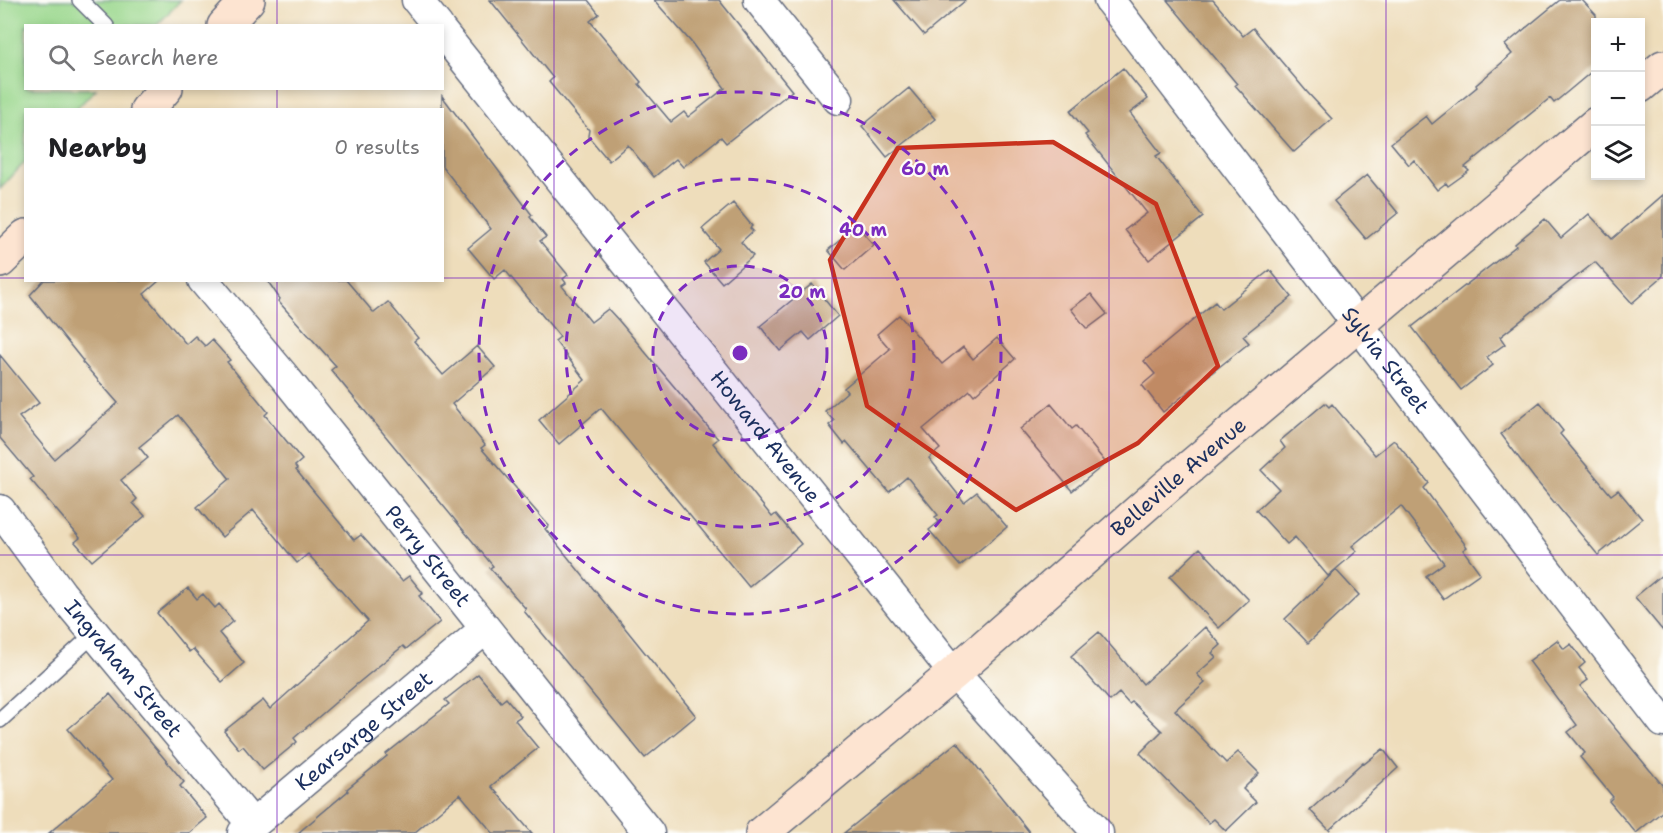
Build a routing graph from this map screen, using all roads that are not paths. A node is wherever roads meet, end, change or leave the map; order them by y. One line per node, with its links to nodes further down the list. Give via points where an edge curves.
1 (80, 0): 5 (lane)
2 (417, 0): 6 (street)
3 (759, 0): 11 (street)
4 (1109, 0): 17 (street, Sylvia Street)
5 (104, 24)
6 (436, 24)
7 (444, 35): 21 (street, Howard Avenue)
8 (1663, 67): 9 (main road)
9 (1645, 83)
10 (163, 90): 12 (main road)
11 (838, 99)
12 (149, 108)
13 (1594, 126): 17 (main road, Belleville Avenue)
14 (24, 238): 15 (main road)
15 (0, 261)
16 (205, 282): 19 (street, Perry Street)
17 (1358, 325): 21 (main road, Belleville Avenue); 23 (street, Sylvia Street)
18 (0, 510): 20 (street, Ingraham Street)
19 (486, 629): 24 (street, Kearsarge Street); 25 (street, Perry Street)
20 (94, 634): 22 (lane); 24 (street, Ingraham Street)
21 (954, 673): 26 (main road, Belleville Avenue); 27 (street, Howard Avenue)
22 (0, 720)
23 (1663, 722)
24 (248, 829)
25 (649, 833)
26 (762, 833)
27 (1098, 833)

